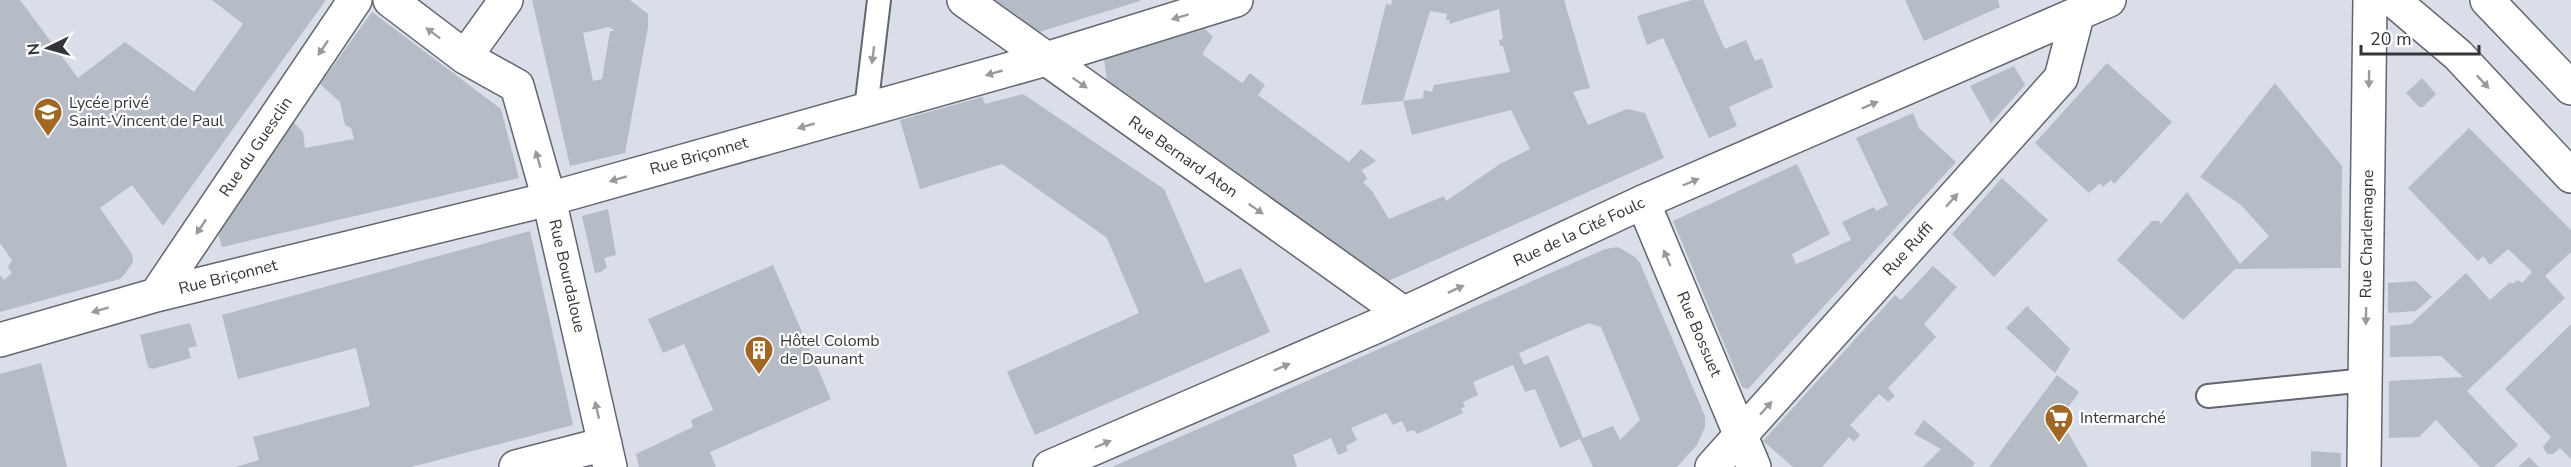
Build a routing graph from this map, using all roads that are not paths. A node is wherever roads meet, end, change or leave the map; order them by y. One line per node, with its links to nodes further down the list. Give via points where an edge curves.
1 (355, 0): 19 (street, Rue du Guesclin, one-way to 19)
2 (390, 0): 12 (street, one-way to 2)
3 (506, 0): 12 (street)
4 (879, 0): 15 (lane, one-way to 15)
5 (964, 0): 13 (street, Rue Bernard Aton)
6 (1236, 0): 13 (street, Rue Briçonnet, one-way to 13)
7 (2109, 0): 11 (street, Rue de la Cité Foulc)
8 (2370, 0): 22 (street, Rue Charlemagne, one-way to 22)
9 (2393, 0): 16 (street, one-way to 16, via 2457,55)
10 (2487, 0): 14 (street)
11 (2077, 16): 18 (street, Rue de la Cité Foulc, one-way to 11); 24 (street, Rue Ruffi, one-way to 11, via 2061,78)
12 (465, 57): 17 (street, Rue Bourdaloue, one-way to 12, via 517,86)
13 (1046, 59): 15 (street, Rue Briçonnet, one-way to 15); 20 (street, Rue Bernard Aton, one-way to 20)
14 (2571, 88)
15 (866, 109): 17 (street, Rue Briçonnet, one-way to 17)
16 (2571, 176)
17 (549, 199): 19 (street, Rue Briçonnet); 25 (street, Rue Bourdaloue, one-way to 17)
18 (1643, 202): 20 (street, Rue de la Cité Foulc, one-way to 18); 24 (street, Rue Bossuet, one-way to 18)
19 (156, 295): 21 (street, Rue Briçonnet, one-way to 21)
20 (1403, 314): 27 (street, Rue de la Cité Foulc, one-way to 20)
21 (0, 340)
22 (2366, 380): 23 (lane); 30 (street, Rue Charlemagne)
23 (2208, 396)
24 (1741, 435): 28 (street, Rue Ruffi); 29 (street, Rue Bossuet)
25 (608, 456): 26 (street)
26 (516, 467)
27 (1050, 467)
28 (1712, 467)
29 (1754, 467)
30 (2364, 467)

